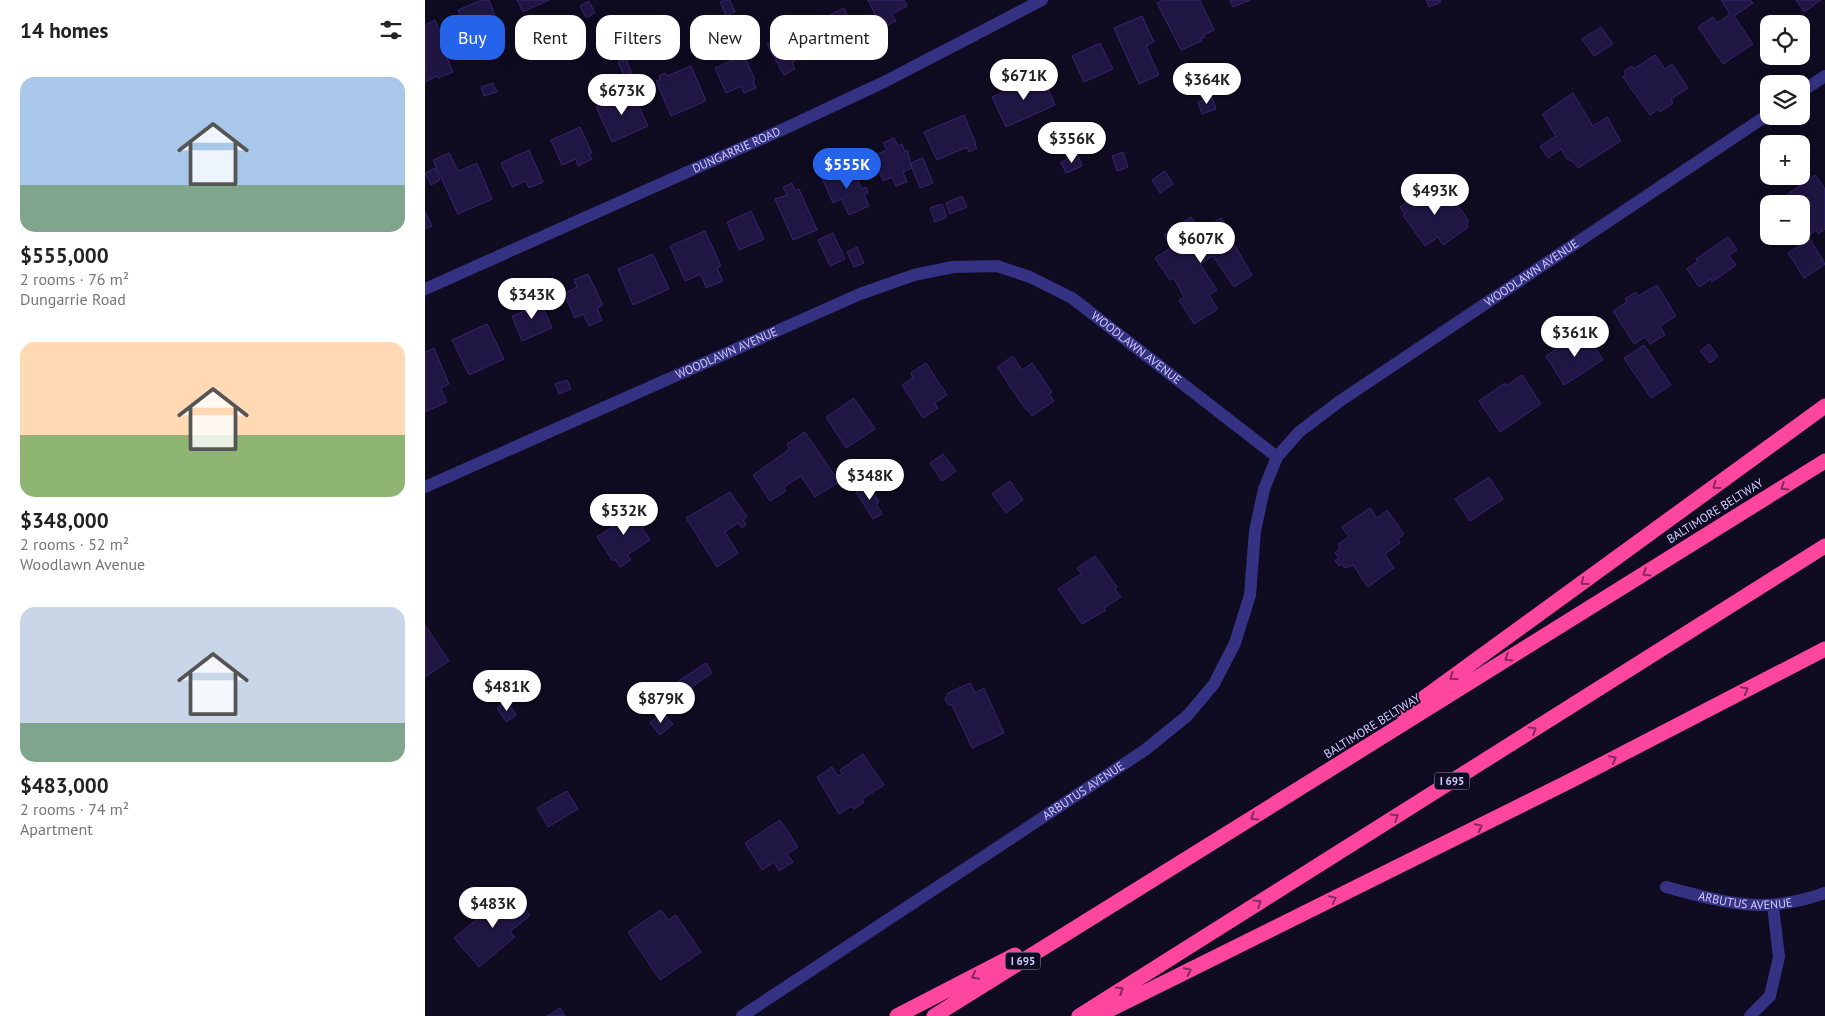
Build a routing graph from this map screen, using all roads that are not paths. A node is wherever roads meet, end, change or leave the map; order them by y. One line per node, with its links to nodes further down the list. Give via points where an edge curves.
1 (1042, 0): 5 (street, DUNGARRIE ROAD, via 779,132)
2 (1825, 76): 3 (street)
3 (1810, 86)
4 (1760, 120): 7 (street, WOODLAWN AVENUE, via 1340,401 1299,432)
5 (425, 289)
6 (1825, 406): 12 (highway, one-way to 12)
7 (1277, 457): 9 (street, WOODLAWN AVENUE, via 1072,298 1030,277 997,266 953,267 914,275 860,294); 17 (street, ARBUTUS AVENUE, via 1264,489 1255,531 1249,595 1235,643 1215,684 1187,716 1145,750)
8 (1825, 461): 12 (highway, BALTIMORE BELTWAY / I 695, one-way to 12)
9 (425, 487)
10 (1825, 546): 20 (highway, I 695, one-way to 10)
11 (1825, 649): 21 (highway, one-way to 11, via 1561,786)
12 (1295, 791): 15 (highway, BALTIMORE BELTWAY / I 695, one-way to 15)
13 (1666, 887): 16 (street, ARBUTUS AVENUE, via 1747,906)
14 (1825, 894): 16 (street, ARBUTUS AVENUE, via 1802,902)
15 (1112, 905): 18 (highway, one-way to 18); 19 (highway, BALTIMORE BELTWAY / I 695)
16 (1773, 906): 22 (street, via 1779,957 1770,996)
17 (743, 1016)
18 (897, 1016)
19 (935, 1016)
20 (1079, 1016)
21 (1097, 1016)
22 (1750, 1016)

